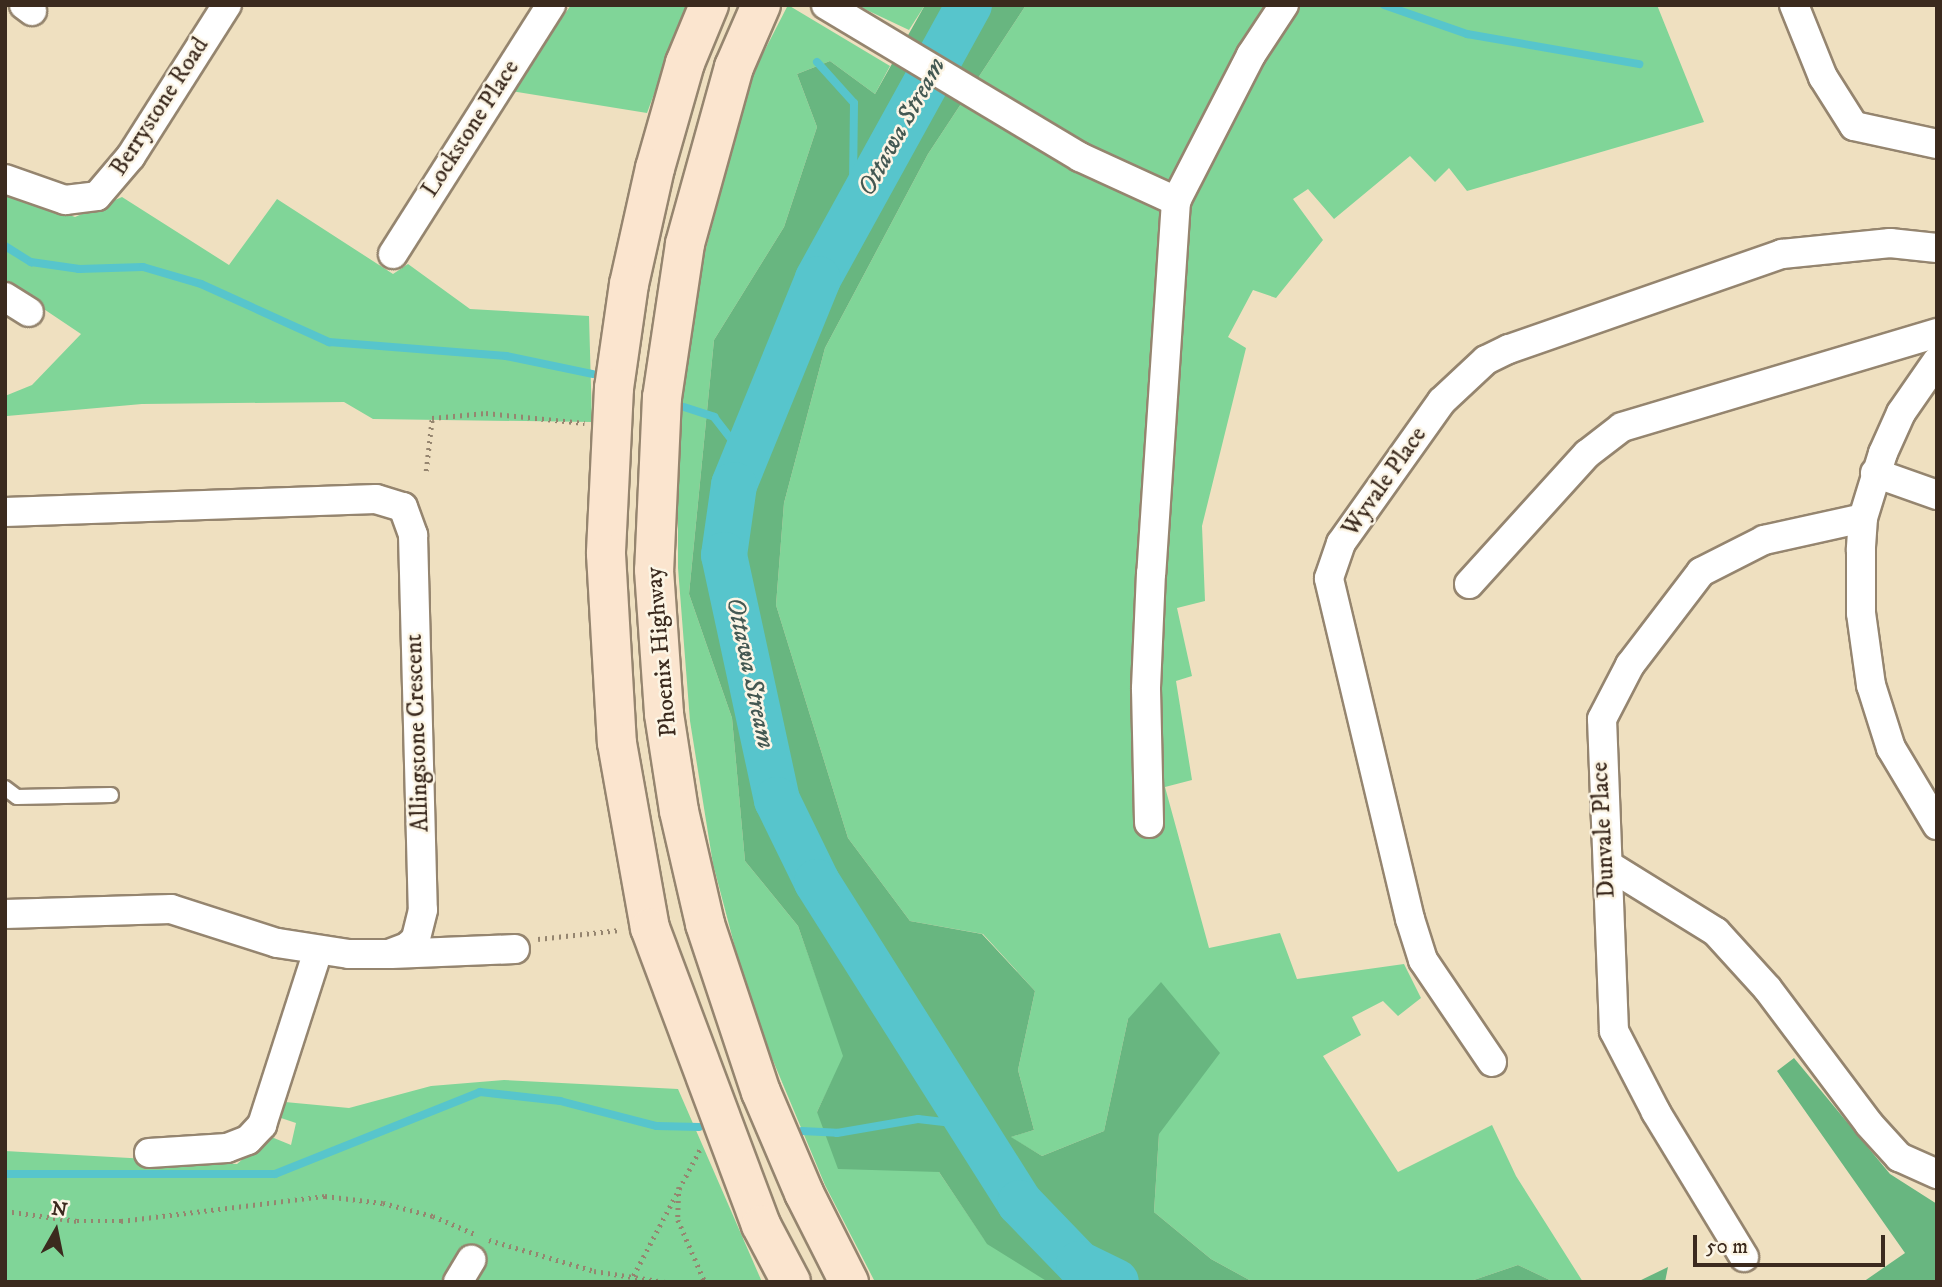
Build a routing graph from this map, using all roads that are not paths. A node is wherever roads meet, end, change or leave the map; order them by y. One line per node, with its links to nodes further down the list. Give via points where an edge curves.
1 (227, 5): 9 (street, Berrystone Road, via 131,156 97,196 65,200)
2 (551, 5): 12 (street, Lockstone Place)
3 (709, 5): 33 (main road, Phoenix Highway, via 685,63 652,181 629,285 611,425 606,554 617,743 650,928 761,1224)
4 (761, 5): 34 (main road, Phoenix Highway, via 730,79 685,244 662,397 654,570 664,714 679,811 705,924 761,1092 810,1208)
5 (826, 5): 10 (street, via 874,38 1080,158)
6 (1284, 5): 10 (street, via 1251,55)
7 (1794, 5): 8 (street, via 1823,78 1854,126)
8 (1937, 144)
9 (5, 179)
10 (1176, 201): 22 (street, via 1149,611)
11 (1937, 248): 29 (street, Wyvale Place, via 1890,243 1782,254 1508,349 1465,377 1442,401 1337,551 1329,578 1410,919 1423,960)
12 (393, 254)
13 (1937, 333): 19 (street, via 1622,427 1587,454)
14 (1937, 361): 15 (street, via 1901,413)
15 (1875, 473): 16 (street); 18 (street)
16 (1937, 495)
17 (5, 512): 28 (street, Allingstone Crescent, via 376,499 403,507 413,534 423,909 416,939)
18 (1863, 518): 23 (street, via 1861,613 1871,685 1891,748); 24 (street, Dunvale Place, via 1764,540 1701,572 1677,600 1624,674 1602,719)
19 (1469, 584)
20 (5, 788): 21 (lane, via 17,797)
21 (111, 795)
22 (1149, 822)
23 (1937, 825)
24 (1608, 865): 31 (street, via 1716,932 1760,980 1899,1157); 32 (street, Dunvale Place, via 1615,1031 1656,1112)
25 (5, 914): 27 (street, via 171,909 277,943)
26 (515, 949): 28 (street)
27 (318, 951): 28 (street); 30 (street, via 262,1125 248,1140 228,1148)
28 (389, 954)
29 (1492, 1062)
30 (149, 1153)
31 (1937, 1174)
32 (1744, 1257)
33 (790, 1282)
34 (849, 1282)

